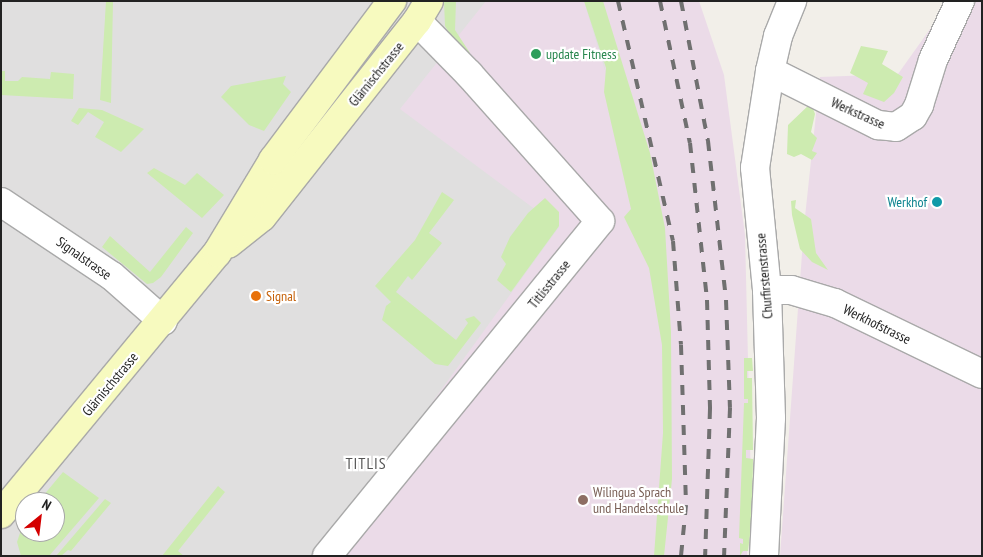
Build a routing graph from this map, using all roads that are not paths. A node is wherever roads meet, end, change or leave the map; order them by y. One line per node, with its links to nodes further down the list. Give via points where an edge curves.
1 (392, 1): 7 (street, Glärnischstrasse, via 272,160)
2 (792, 1): 5 (street, Churfirstenstrasse, via 778,36)
3 (960, 1): 5 (street, Werkstrasse, via 933,60 919,105 913,116 896,127 878,125)
4 (423, 11): 7 (street, Glärnischstrasse, via 262,217); 12 (street, Titlisstrasse, via 469,74 600,221)
5 (770, 71): 8 (street, Churfirstenstrasse, via 756,168)
6 (1, 202): 9 (street, Signalstrasse, via 112,276)
7 (217, 252): 9 (street, Glärnischstrasse)
8 (767, 290): 10 (street, Werkhofstrasse, via 791,290 835,303); 13 (street, Churfirstenstrasse, via 771,418)
9 (163, 321): 11 (street, Glärnischstrasse)
10 (982, 374)
11 (1, 514)
12 (327, 556)
13 (764, 556)

